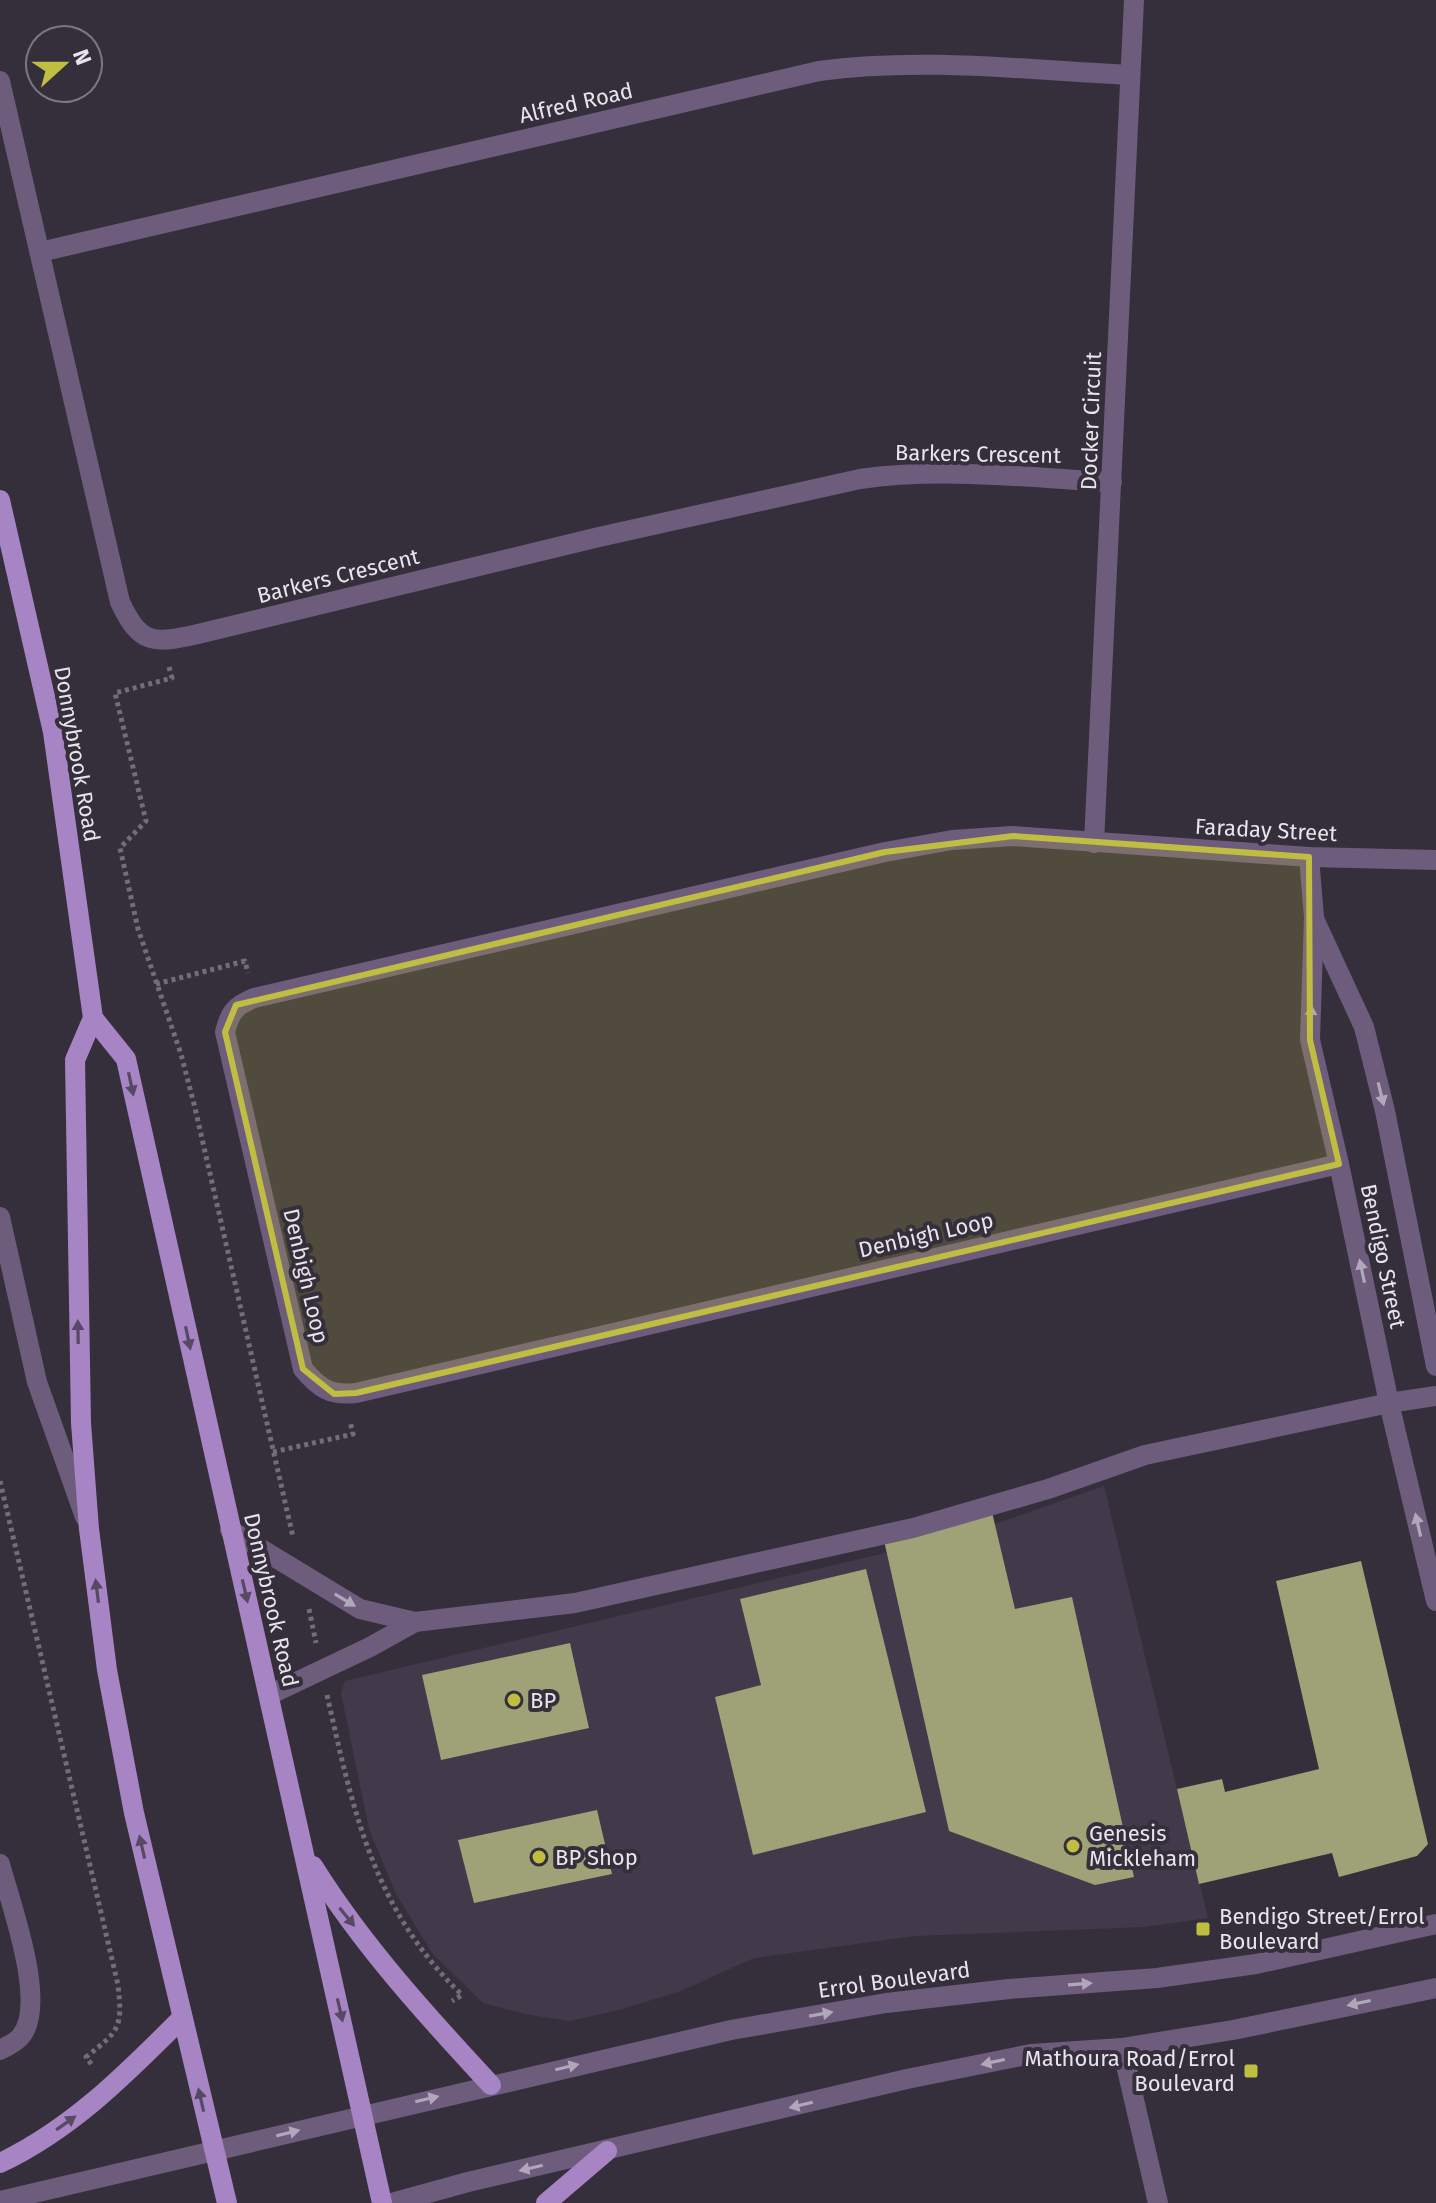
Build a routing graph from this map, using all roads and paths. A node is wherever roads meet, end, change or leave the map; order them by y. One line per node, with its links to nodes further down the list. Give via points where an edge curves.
1 (1134, 0): 2 (street, Docker Circuit)
2 (1130, 75): 4 (street, Alfred Road, via 908,63 819,71); 5 (street, Docker Circuit)
3 (0, 81): 4 (street)
4 (40, 252): 7 (street, via 120,602 143,637)
5 (1112, 482): 7 (street, Barkers Crescent, via 935,473 860,479); 8 (street, Docker Circuit)
6 (0, 500): 14 (main road, Donnybrook Road, via 53,732)
7 (162, 642): 12 (path, via 172,678 115,693 146,821 120,848)
8 (1094, 843): 9 (street, Faraday Street); 13 (street, Denbigh Loop, via 1013,836 885,852)
9 (1309, 857): 10 (street, Faraday Street); 11 (street, Bendigo Street)
10 (1436, 860)
11 (1314, 917): 15 (street, Bendigo Street, one-way to 11, via 1310,1040); 17 (street, Bendigo Street, one-way to 17, via 1364,1027)
12 (156, 984): 13 (path, via 245,961); 21 (path, via 195,1108)
13 (254, 998): 18 (street, Denbigh Loop, via 236,1005 225,1032 303,1369 317,1386)
14 (93, 1018): 23 (main road, one-way to 14, via 78,1337 75,1060); 24 (main road, Donnybrook Road, one-way to 24, via 126,1059)
15 (1339, 1164): 18 (street, Denbigh Loop); 20 (street, Bendigo Street, one-way to 15)
16 (0, 1217): 23 (street, via 37,1382)
17 (1436, 1366)
18 (343, 1394): 21 (path, via 353,1434)
19 (1436, 1396): 20 (street)
20 (1389, 1403): 26 (street, Bendigo Street, one-way to 20); 27 (street, via 1145,1455 913,1528 575,1603)
21 (273, 1452): 25 (path)
22 (0, 1481): 39 (path, via 118,1985 121,2013 114,2035 86,2057)
23 (89, 1529): 34 (main road, one-way to 23, via 134,1813 107,1670)
24 (230, 1530): 25 (street); 29 (main road, Donnybrook Road, one-way to 29)
25 (301, 1573): 27 (street, one-way to 27, via 360,1609); 28 (path)
26 (1436, 1601)
27 (415, 1622): 28 (street)
28 (321, 1669): 29 (street); 35 (path, via 352,1809 375,1869 408,1934 462,1995)
29 (269, 1695): 30 (main road, Donnybrook Road)
30 (304, 1852): 35 (main road, one-way to 35, via 339,1907); 40 (main road, Donnybrook Road, one-way to 40)
31 (0, 1864): 37 (street, via 31,1981 30,2015 21,2036)
32 (1436, 1924): 38 (street, Errol Boulevard, one-way to 32, via 731,2030 870,2005 1256,1964)
33 (1436, 1988): 36 (street, one-way to 36)
34 (182, 2018): 39 (main road); 41 (main road, one-way to 34)
35 (428, 2018): 38 (main road)
36 (1122, 2048): 42 (street, one-way to 42, via 1031,2054); 49 (street)
37 (0, 2050)
38 (491, 2085): 40 (street, Errol Boulevard, one-way to 38)
39 (111, 2089): 43 (main road, one-way to 39)
40 (363, 2115): 41 (street, Errol Boulevard, one-way to 40); 46 (main road, Donnybrook Road)
41 (213, 2151): 44 (street, Errol Boulevard); 45 (main road)
42 (607, 2151): 47 (street, one-way to 47); 48 (main road)
43 (0, 2163)
44 (0, 2201)
45 (227, 2203)
46 (382, 2203)
47 (392, 2203)
48 (546, 2203)
49 (1158, 2203)

